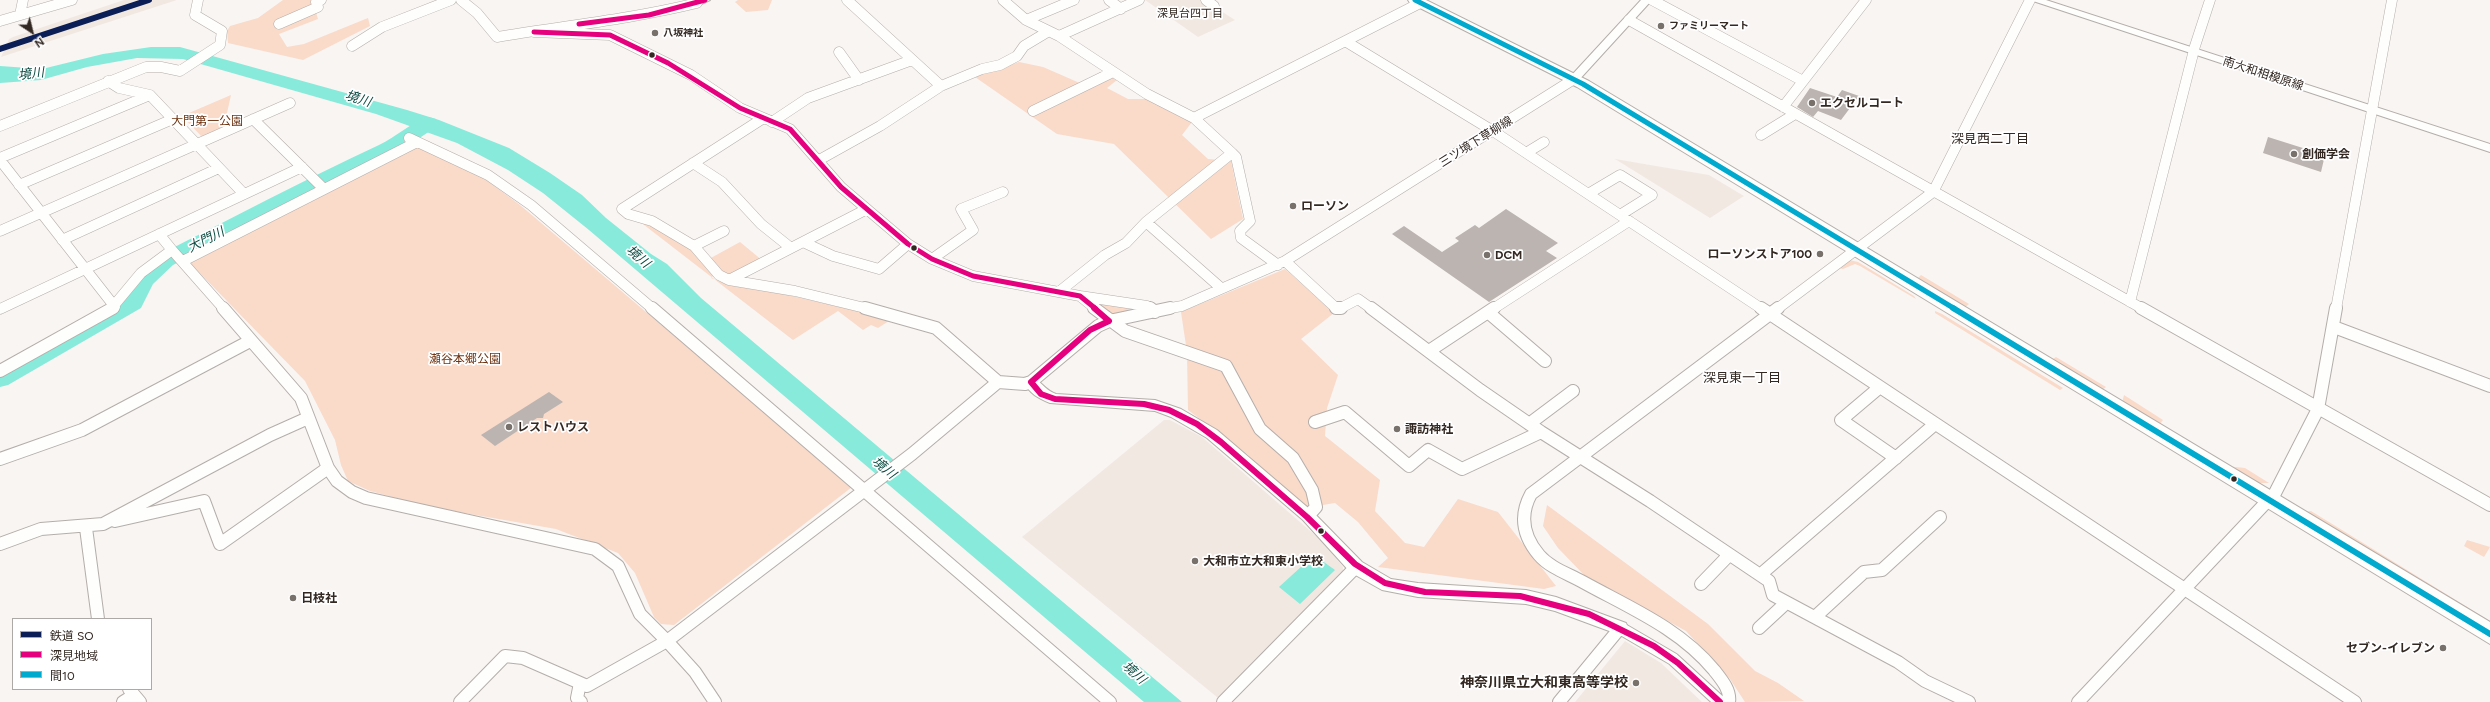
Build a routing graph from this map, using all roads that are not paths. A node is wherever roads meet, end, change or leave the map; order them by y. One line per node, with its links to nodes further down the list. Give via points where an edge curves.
1 (22, 0): 24 (street)
2 (72, 0): 24 (street)
3 (198, 0): 40 (street, via 195,16 222,31 220,45 180,71 146,67)
4 (321, 0): 28 (street, via 316,2 318,7)
5 (451, 0): 33 (street, via 382,27)
6 (461, 0): 30 (street, via 477,13 497,37)
7 (847, 0): 36 (street)
8 (1003, 0): 25 (street)
9 (1074, 0): 25 (street)
10 (1109, 0): 23 (street)
11 (1139, 0): 23 (street)
12 (1206, 0): 22 (street)
13 (1647, 0): 26 (street, 三ツ境下草柳線)
14 (1652, 0): 41 (street)
15 (1866, 0): 41 (street)
16 (2030, 0): 70 (street)
17 (2035, 0): 34 (street, 南大和相模原線)
18 (2210, 0): 34 (street)
19 (2392, 0): 46 (street)
20 (699, 1): 30 (street, via 649,15 600,20)
21 (1418, 1): 32 (street); 38 (highway)
22 (1214, 6)
23 (1121, 9): 31 (street)
24 (20, 15): 27 (street)
25 (1026, 20): 29 (street)
26 (1629, 20): 38 (street, 三ツ境下草柳線); 45 (street)
27 (0, 22)
28 (279, 24)
29 (1049, 31): 31 (street); 42 (street, via 1024,46 1017,56 1000,65 982,69)
30 (534, 32): 52 (street, via 610,35 691,75 740,108)
31 (1059, 36): 37 (street)
32 (1345, 41): 49 (street); 55 (street)
33 (352, 46)
34 (2194, 51): 46 (street, 南大和相模原線); 94 (street)
35 (839, 52): 39 (street)
36 (912, 60): 39 (street); 42 (street)
37 (1113, 72): 47 (street); 49 (street, via 1147,94)
38 (1574, 79): 55 (street, 三ツ境下草柳線); 85 (highway)
39 (859, 80): 53 (street, via 808,98)
40 (108, 81): 43 (street, via 119,88); 54 (street)
41 (1803, 81): 45 (street)
42 (941, 86): 63 (street, via 880,126)
43 (150, 95): 50 (street); 62 (street)
44 (290, 103): 51 (street)
45 (1783, 107): 48 (street)
46 (2373, 110): 59 (street, 南大和相模原線); 101 (street)
47 (1033, 111)
48 (1795, 114): 56 (street); 70 (street)
49 (1194, 118): 60 (street)
50 (173, 119): 58 (street); 68 (street)
51 (253, 119): 58 (street); 65 (street)
52 (762, 119): 53 (street); 64 (street)
53 (772, 122): 63 (street, via 795,134)
54 (0, 126)
55 (1493, 131): 61 (street); 88 (street, 三ツ境下草柳線)
56 (1761, 135)
57 (1544, 142): 61 (street)
58 (197, 144): 66 (street); 74 (street)
59 (2490, 148)
60 (1232, 153): 76 (street); 88 (street, via 1236,158 1250,221 1240,231 1241,238)
61 (1526, 153): 72 (street)
62 (0, 159): 68 (street)
63 (819, 160): 73 (street, via 841,187)
64 (693, 163): 83 (street, via 622,209 628,214 652,221); 84 (street, via 722,182 761,224)
65 (302, 167): 67 (street); 71 (street)
66 (219, 168): 71 (street); 80 (street)
67 (320, 184): 86 (street); 121 (street, via 413,140 488,175 531,205)
68 (19, 185): 74 (street)
69 (1003, 192): 87 (street, via 961,209 973,230)
70 (1933, 192): 85 (street); 94 (street)
71 (244, 194): 79 (street)
72 (1588, 194): 75 (street); 75 (street, via 1620,175 1652,195)
73 (867, 209): 81 (street); 82 (street)
74 (41, 213): 77 (street); 80 (street)
75 (1625, 218): 98 (street); 99 (street)
76 (1146, 222): 91 (street); 92 (street, via 1126,242 1105,255)
77 (0, 231)
78 (724, 231): 83 (street)
79 (159, 234): 86 (street); 89 (street)
80 (62, 240): 89 (street)
81 (803, 242): 82 (street, via 833,256 879,269); 84 (street)
82 (908, 244): 87 (street)
83 (694, 246): 90 (street, via 719,275)
84 (791, 248): 90 (street)
85 (1855, 250): 99 (street); 122 (highway)
86 (176, 255): 95 (street, via 141,273); 102 (street)
87 (932, 259): 92 (street, via 973,276)
88 (1282, 263): 91 (street, 三ツ境下草柳線); 103 (street, via 1338,310 1358,299)
89 (85, 269): 95 (street); 96 (street)
90 (729, 280): 106 (street, via 795,291 927,324 936,328)
91 (1221, 288): 97 (street, 三ツ境下草柳線, via 1182,306)
92 (1060, 291): 93 (street)
93 (1080, 296): 97 (street, via 1147,306); 100 (street)
94 (2130, 302): 111 (street)
95 (115, 307): 105 (street)
96 (0, 309)
97 (1155, 312): 100 (street, 三ツ境下草柳線)
98 (1489, 313): 103 (street); 104 (street)
99 (1770, 314): 109 (street); 117 (street)
100 (1109, 321): 107 (street, 三ツ境下草柳線, via 1090,330); 124 (street, via 1125,330 1226,366 1260,429 1293,458 1312,490 1316,507)
101 (2334, 327): 108 (street); 111 (street)
102 (250, 341): 112 (street, via 301,398); 119 (street, via 82,430)
103 (1429, 351): 114 (street)
104 (1546, 361)
105 (0, 371)
106 (998, 382): 107 (street); 121 (street, via 912,454)
107 (1031, 382): 124 (street, via 1041,394 1055,399 1147,405 1176,413 1212,434)
108 (2490, 386)
109 (1880, 387): 115 (street); 118 (street, via 1841,420)
110 (1574, 391): 114 (street)
111 (2318, 409): 122 (street, via 2275,493); 123 (street)
112 (308, 418): 120 (street); 126 (street, via 270,435)
113 (1316, 422): 116 (street, via 1346,412 1409,466 1428,450 1462,469)
114 (1529, 424): 116 (street)
115 (1936, 424): 118 (street); 133 (street)
116 (1541, 432): 117 (street)
117 (1580, 456): 129 (street); 149 (street, via 1531,494 1524,504 1522,517 1525,535 1541,557 1676,635 1699,653 1727,688)
118 (1896, 458): 131 (street)
119 (0, 459)
120 (328, 468): 126 (street, via 220,544 204,501); 140 (street, via 337,481 366,498 595,549 618,566 640,614)
121 (864, 490): 140 (street); 145 (street)
122 (2268, 500): 133 (street); 139 (highway)
123 (2490, 505)
124 (1308, 516): 130 (street)
125 (1940, 517): 135 (street, via 1882,570 1864,572)
126 (103, 524): 127 (street)
127 (86, 528): 128 (street, via 48,528); 136 (street)
128 (0, 544)
129 (1729, 555): 131 (street); 132 (street)
130 (1356, 566): 137 (street, via 1369,576 1403,589 1526,597 1556,604); 146 (street)
131 (1760, 575): 134 (street, via 1769,581 1773,595)
132 (1701, 584)
133 (2185, 588): 151 (street); 152 (street)
134 (1786, 603): 135 (street); 138 (street)
135 (1814, 617): 150 (street, via 1898,662 1925,681)
136 (98, 618)
137 (1620, 628): 147 (street); 148 (street, via 1673,659)
138 (1759, 628)
139 (2490, 634)
140 (667, 641): 141 (street, via 587,686); 144 (street, via 695,672)
141 (580, 682): 142 (street, via 523,658 505,656); 143 (street, via 577,698)
142 (460, 702)
143 (581, 702)
144 (715, 702)
145 (1110, 702)
146 (1223, 702)
147 (1559, 702)
148 (1720, 702)
149 (1729, 702)
150 (1968, 702)
151 (2078, 702)
152 (2355, 702)

